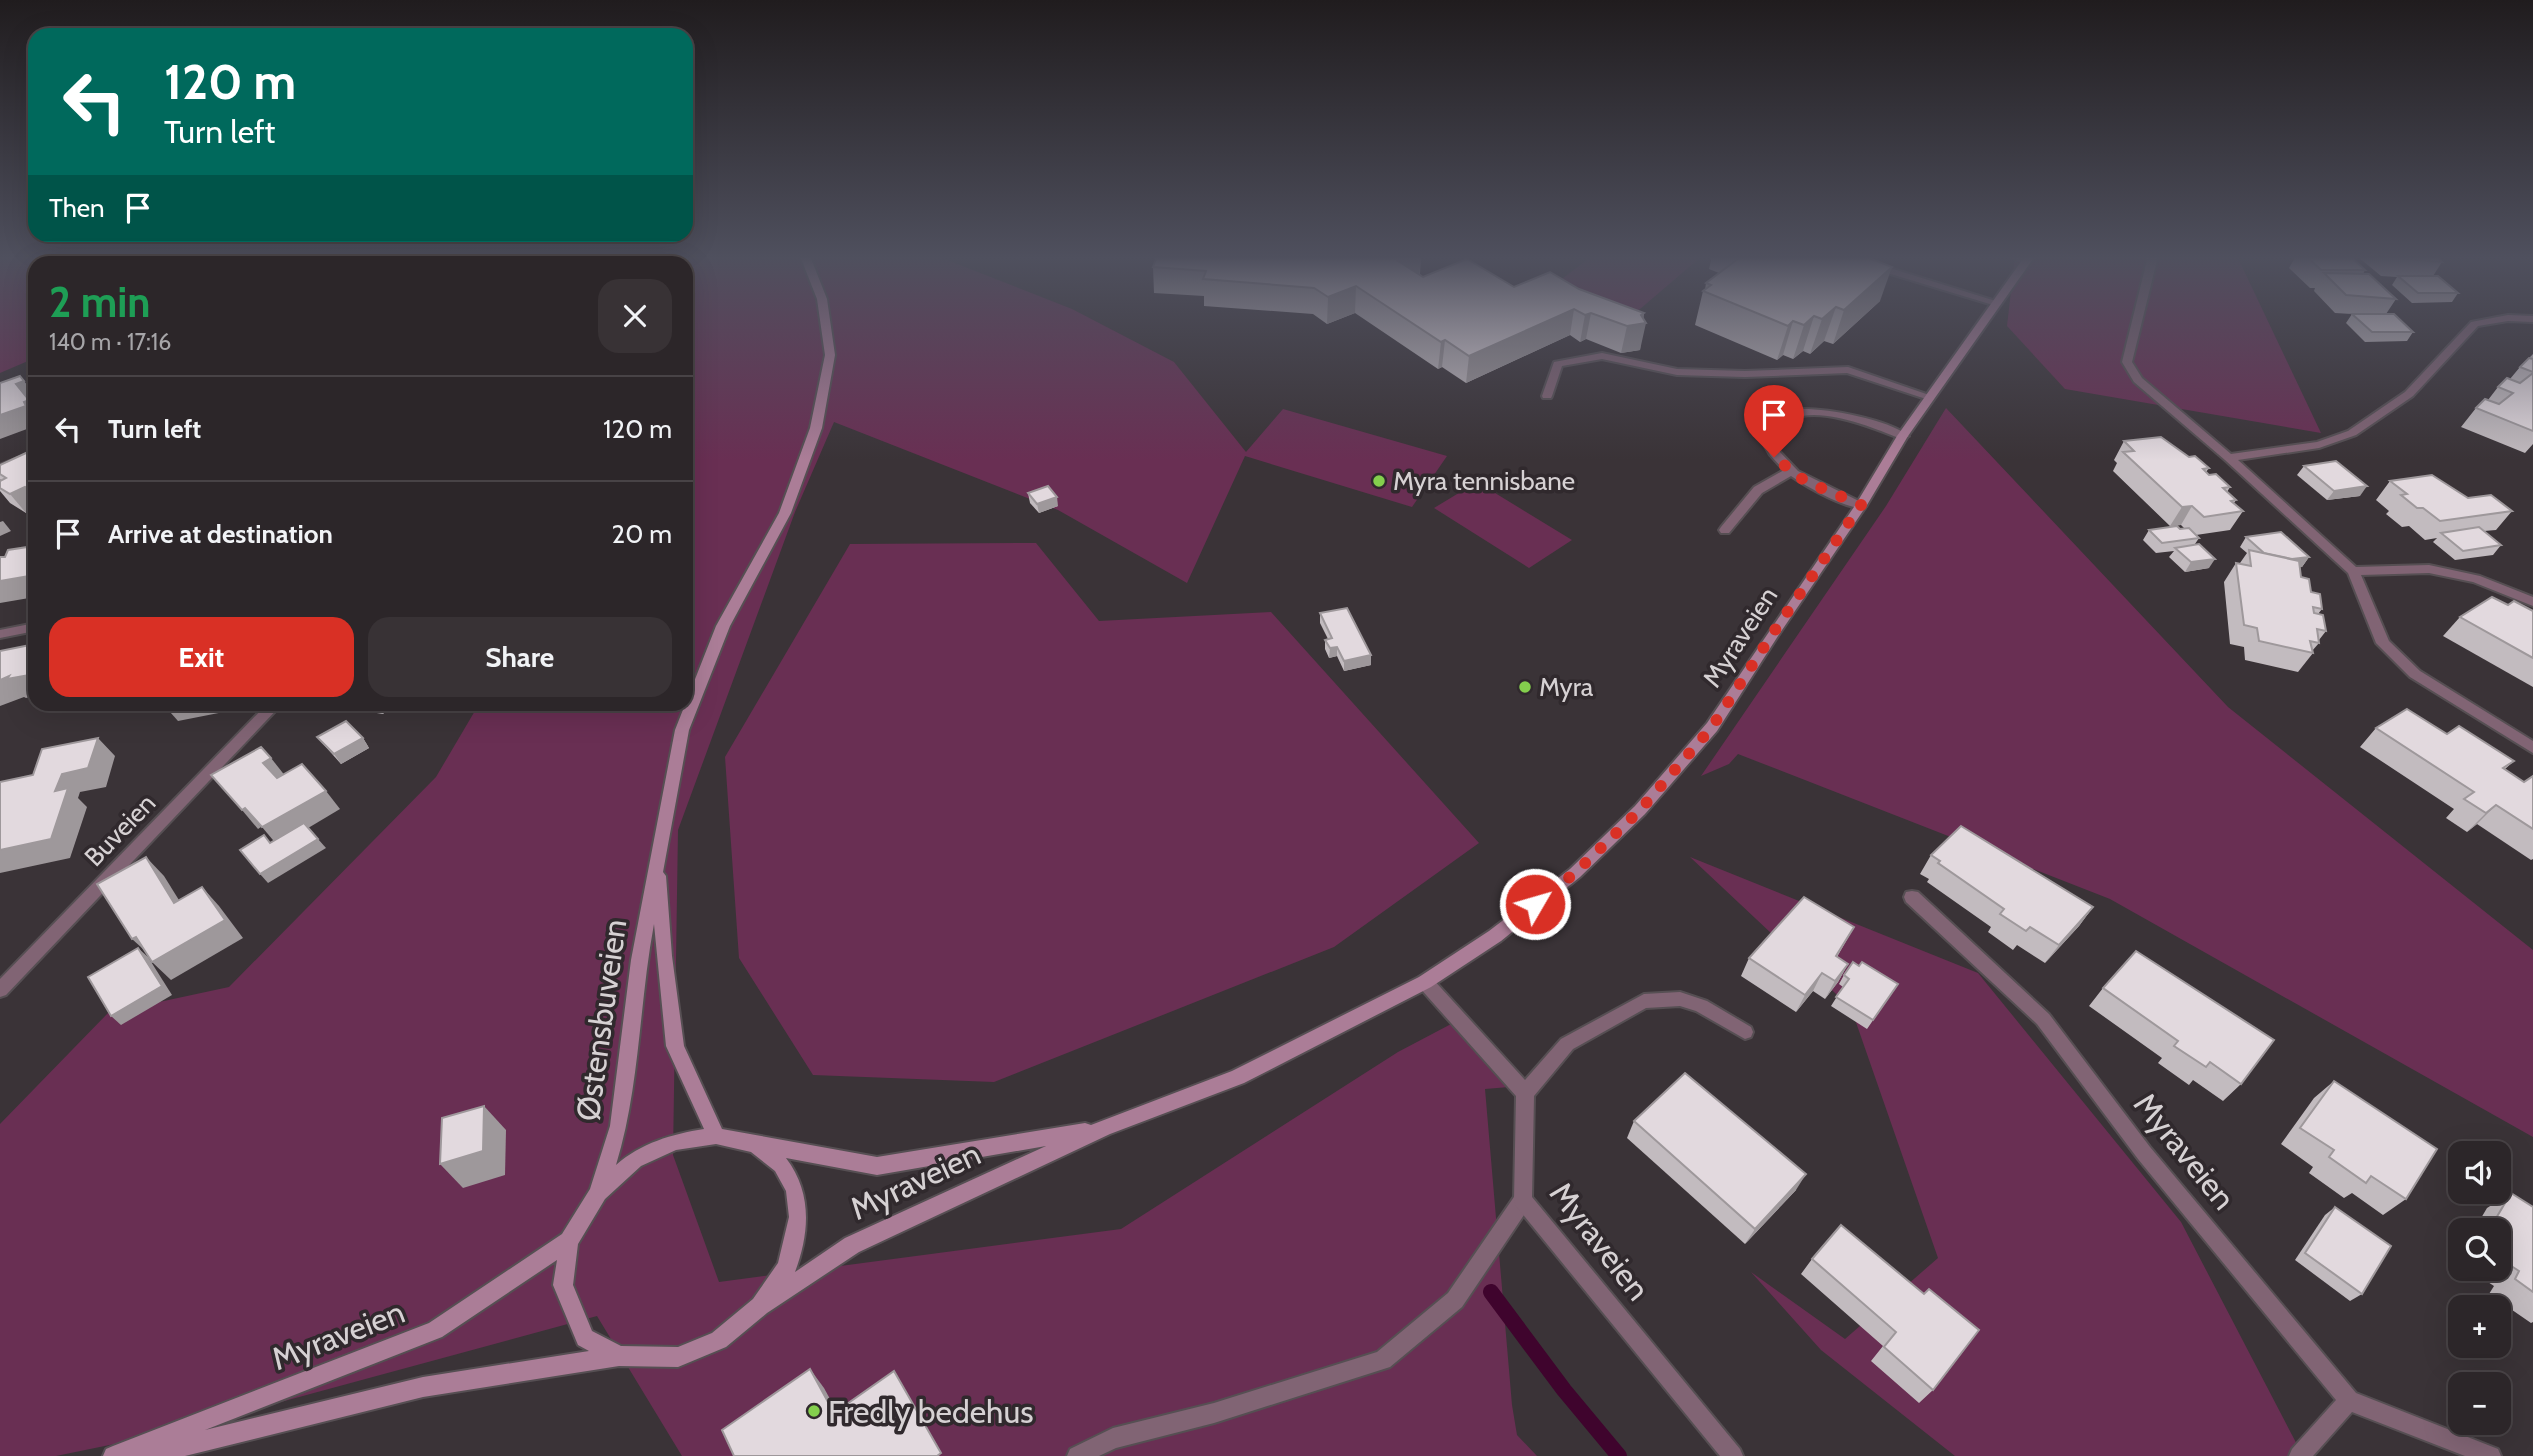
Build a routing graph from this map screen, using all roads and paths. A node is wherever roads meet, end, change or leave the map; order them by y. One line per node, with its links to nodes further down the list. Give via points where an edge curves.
1 (826, 324): 18 (main road, Østensbuveien, via 830,355 816,428 785,513 723,626)
2 (1982, 324): 6 (main road, Myraveien)
3 (2136, 324): 9 (street, via 2127,362 2138,380)
4 (2475, 324): 9 (street, via 2409,394 2352,433 2319,445)
5 (1547, 397): 6 (street, via 1558,365 1602,356 1677,372 1848,370)
6 (1930, 397): 7 (main road, Myraveien)
7 (1903, 436): 11 (street, via 1837,413 1793,414 1774,424 1767,439 1774,457); 12 (main road, Myraveien)
8 (28, 457): 10 (street)
9 (2229, 458): 14 (street)
10 (0, 469)
11 (1792, 471): 12 (street); 13 (street, via 1758,490)
12 (1861, 505): 24 (main road, Myraveien, via 1712,727 1640,810 1575,873 1495,936)
13 (1725, 530)
14 (2353, 571): 15 (street, via 2429,569 2476,579); 21 (street, via 2383,643 2415,674)
15 (2533, 602)
16 (28, 628): 17 (street)
17 (0, 634)
18 (693, 702)
19 (268, 711): 25 (street, Buveien)
20 (689, 711): 22 (main road, Østensbuveien)
21 (2533, 748)
22 (657, 854): 29 (main road, Østensbuveien, via 675,1046); 31 (main road, Østensbuveien, via 619,1126)
23 (1912, 897): 36 (street, Myraveien, via 2043,1019 2144,1153)
24 (1425, 982): 27 (street); 28 (main road, Myraveien, via 1238,1077)
25 (0, 990)
26 (1745, 1032): 27 (street, via 1702,1006 1680,999 1644,1001 1567,1044)
27 (1525, 1093): 32 (street, Myraveien)
28 (1104, 1128): 30 (main road, Myraveien, via 877,1166); 34 (main road, Myraveien, via 852,1245)
29 (716, 1136): 30 (main road); 31 (main road, via 675,1142 635,1160)
30 (755, 1144): 34 (main road, via 781,1165 795,1189 798,1217 787,1267)
31 (597, 1193): 33 (main road)
32 (1523, 1200): 39 (street, via 1454,1300 1382,1360 1214,1413 1113,1438); 40 (street, Myraveien)
33 (569, 1241): 35 (main road, via 562,1285 585,1338); 37 (main road, Myraveien, via 435,1330)
34 (761, 1307): 35 (main road, via 719,1340 678,1357)
35 (619, 1356): 38 (main road, via 423,1387)
36 (2349, 1400): 41 (street); 42 (street)
37 (113, 1456)
38 (142, 1456)
39 (1077, 1456)
40 (1733, 1456)
41 (2299, 1456)
42 (2491, 1456)

